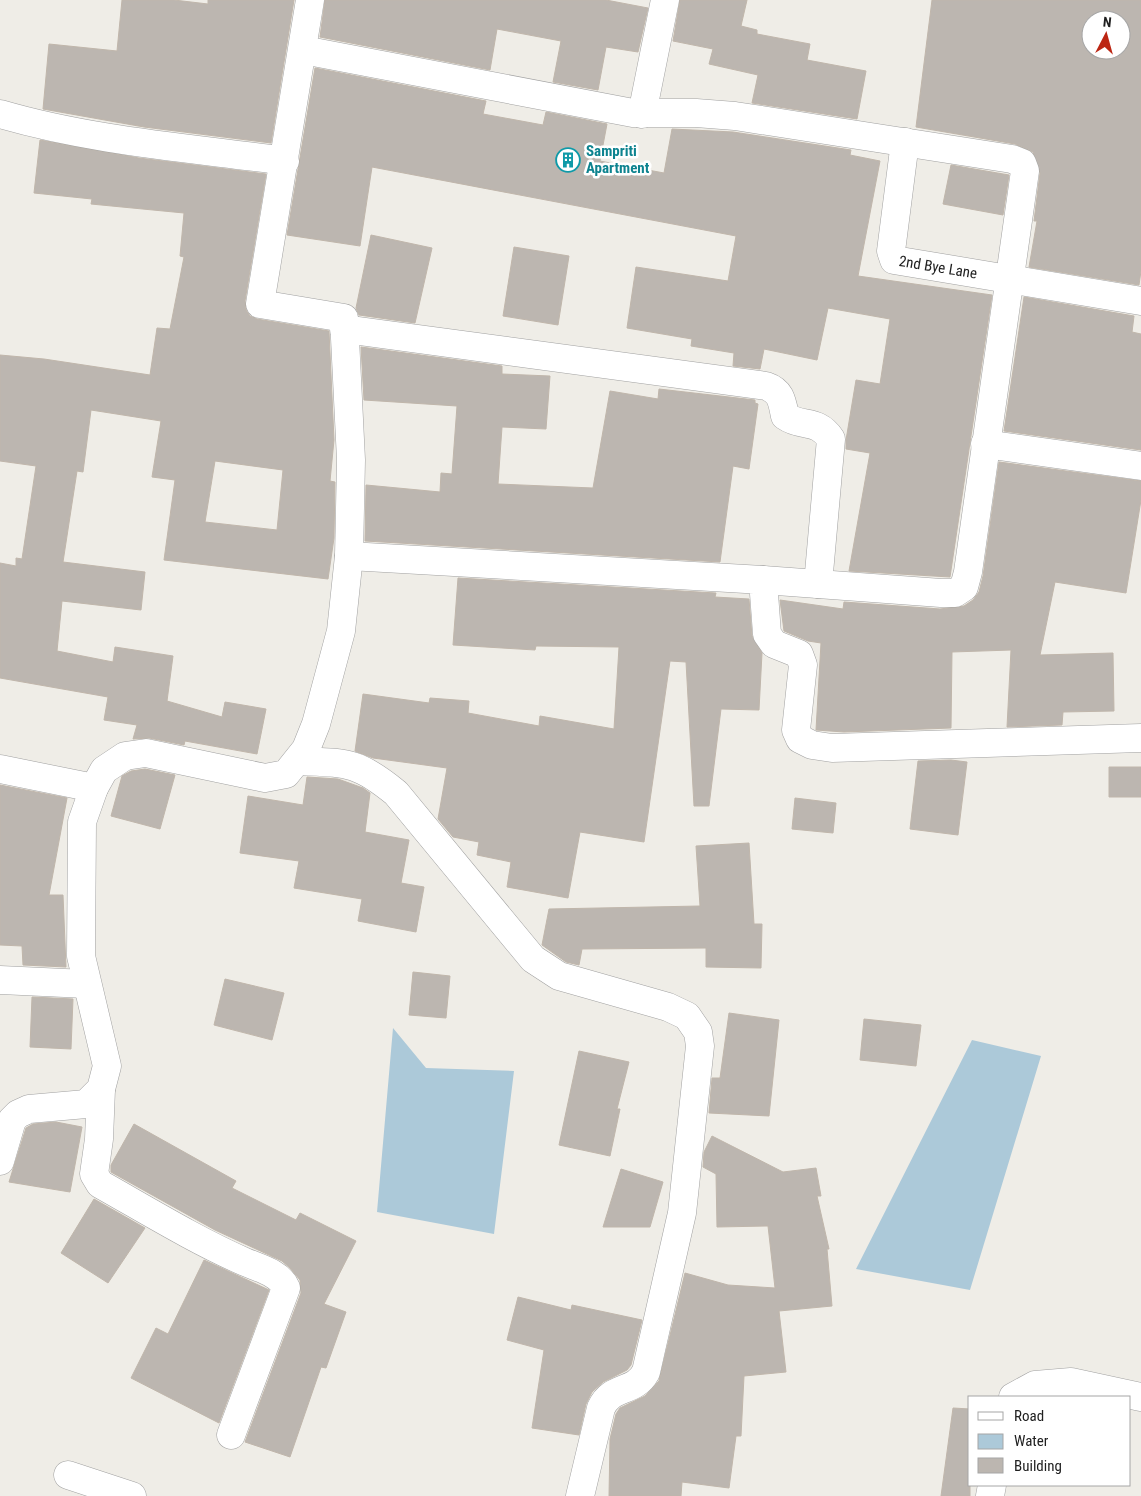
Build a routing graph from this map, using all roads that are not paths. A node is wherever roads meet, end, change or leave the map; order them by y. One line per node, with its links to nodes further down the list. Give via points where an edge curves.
1 (310, 0): 3 (street)
2 (665, 0): 5 (street)
3 (303, 50): 5 (street); 7 (street)
4 (0, 114): 7 (street, via 95,136)
5 (642, 114): 6 (street, via 735,116)
6 (905, 142): 8 (street, via 1022,163 1025,171); 8 (street, 2nd Bye Lane, via 891,250 894,260)
7 (285, 161): 10 (street, via 274,209 260,304 344,318)
8 (1010, 278): 9 (street); 11 (street)
9 (1141, 301)
10 (344, 329): 13 (street, via 351,460); 15 (street, via 775,389 781,397 785,416 820,427 831,439)
11 (985, 444): 12 (street); 15 (street, via 964,588 955,593 941,593)
12 (1141, 466)
13 (349, 556): 14 (street); 17 (street, via 341,630 316,724)
14 (763, 580): 15 (street); 16 (street, via 767,634 774,644 799,654 803,665 796,730 800,739 812,745 832,748)
15 (818, 584)
16 (1141, 738)
17 (298, 761): 19 (street, via 286,774 265,778 146,753 125,756 104,770); 29 (street, via 348,763 373,774 396,793 533,959 559,976 668,1007 687,1016 698,1032 700,1046 682,1212 646,1372 633,1387 612,1392 606,1399)
18 (0, 770): 19 (street)
19 (94, 788): 21 (street, via 82,822 81,956)
20 (0, 980): 21 (street)
21 (86, 984): 22 (street, via 107,1066)
22 (101, 1090): 23 (street, via 86,1104 29,1109 18,1114 12,1120); 26 (street, via 94,1174 100,1184 227,1254 273,1274 283,1281 286,1288)
23 (0, 1161)
24 (1015, 1396): 25 (street, via 1035,1385 1071,1382)
25 (1141, 1397)
26 (231, 1435)
27 (68, 1475): 28 (street)
28 (132, 1496)
29 (580, 1496)

